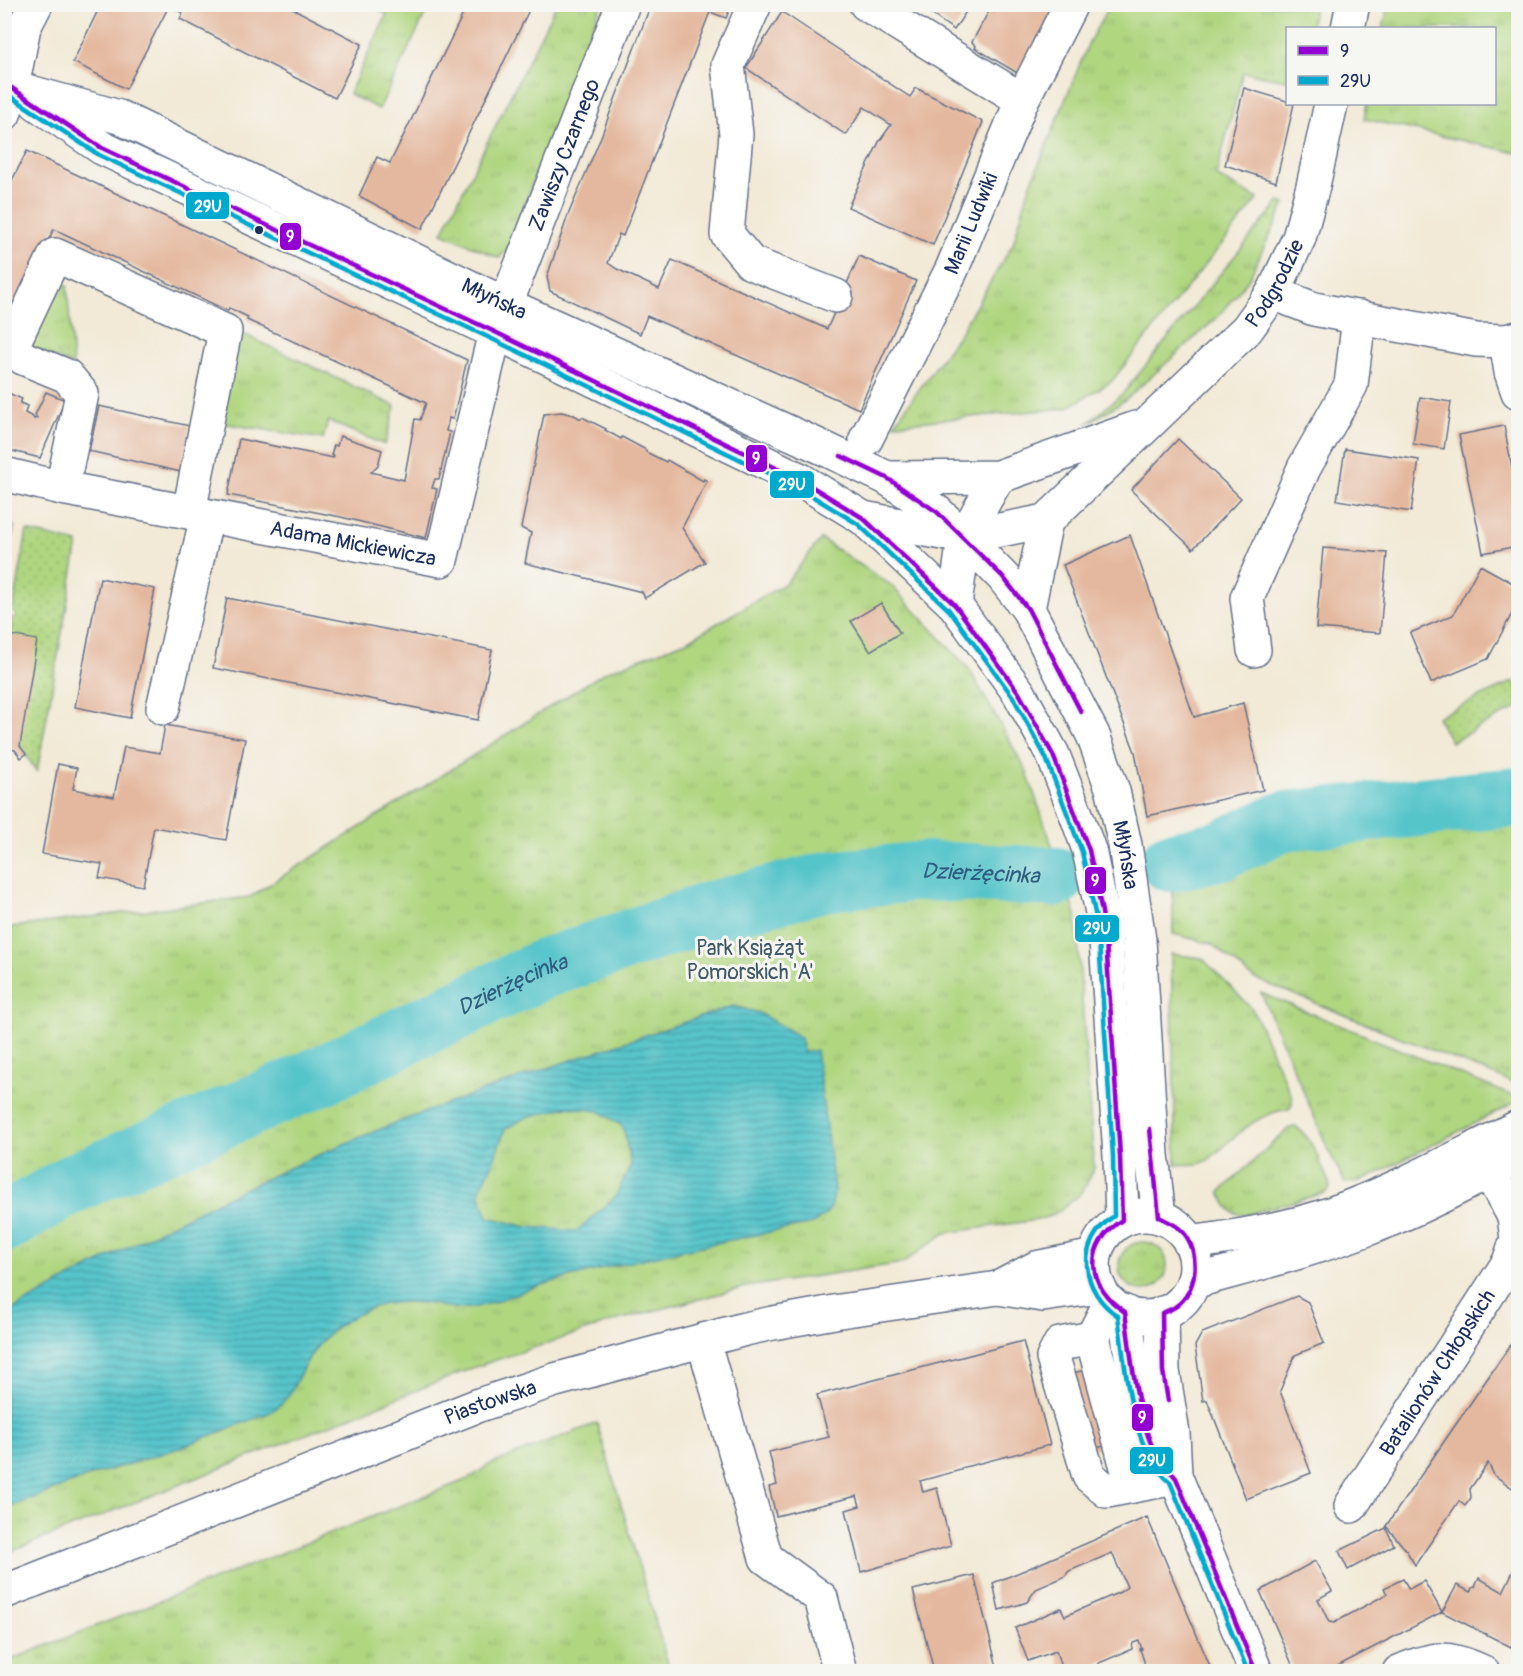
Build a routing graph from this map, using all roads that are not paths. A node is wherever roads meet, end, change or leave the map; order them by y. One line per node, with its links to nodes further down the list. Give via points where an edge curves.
1 (36, 4): 8 (street, via 24,27)
2 (623, 4): 14 (street, Zawiszy Czarnego)
3 (755, 4): 12 (street, via 728,64 736,134 727,234 751,263)
4 (866, 4): 9 (street)
5 (1071, 4): 9 (street, Marii Ludwiki)
6 (1353, 4): 7 (street)
7 (1348, 27)
8 (7, 95): 14 (street, Młyńska, via 119,117)
9 (1022, 100): 18 (street, Marii Ludwiki, via 952,268)
10 (1331, 105): 11 (street, Podgrodzie, via 1299,238)
11 (1273, 293): 13 (street, via 1314,309); 17 (street, Podgrodzie, via 1247,328)
12 (836, 296)
13 (1359, 317): 15 (street, via 1476,340); 29 (street, via 1351,385 1304,468 1247,598)
14 (500, 318): 21 (street, Młyńska, via 819,446); 23 (street, Adama Mickiewicza, via 441,560); 24 (street, Młyńska, via 801,480)
15 (1512, 339): 16 (street, via 1511,372)
16 (1518, 392)
17 (1149, 423): 20 (street, Podgrodzie); 25 (street, Podgrodzie)
18 (866, 439)
19 (4, 474): 22 (street, Adama Mickiewicza)
20 (998, 477): 21 (street, Podgrodzie); 26 (street)
21 (887, 478): 26 (street, Młyńska, via 937,512)
22 (62, 488): 23 (street, Adama Mickiewicza); 23 (street, via 82,394 67,376 23,358 12,346 55,255 225,331)
23 (198, 514): 30 (street)
24 (863, 518): 26 (street, Młyńska); 27 (street, Młyńska)
25 (1046, 521): 26 (street); 28 (street)
26 (964, 537): 27 (street); 28 (street, Młyńska)
27 (955, 605): 36 (street, Młyńska, via 1025,704 1053,755 1089,850 1106,940)
28 (1028, 609): 35 (street, Młyńska, via 1093,735 1113,791 1125,845 1139,940)
29 (1254, 650)
30 (163, 708)
31 (1518, 1127): 37 (street, via 1328,1215 1246,1235)
32 (1518, 1157): 33 (street)
33 (1489, 1172): 34 (street, Batalionów Chłopskich); 38 (street, via 1367,1229)
34 (1516, 1215): 45 (street, Batalionów Chłopskich, via 1517,1239 1509,1262)
35 (1159, 1217): 36 (street, via 1134,1216); 37 (street, via 1183,1232)
36 (1122, 1220): 39 (street, via 1100,1241)
37 (1190, 1243): 38 (street, via 1196,1262)
38 (1193, 1282): 40 (street, via 1176,1306)
39 (1107, 1289): 40 (street, via 1144,1316); 41 (street); 42 (street, Piastowska, via 1036,1268 998,1288 773,1323); 43 (street, via 1147,1428 1159,1458)
40 (1162, 1313): 43 (street, via 1163,1371)
41 (1092, 1338): 44 (street); 44 (street, via 1060,1344 1053,1358 1089,1476 1107,1491)
42 (703, 1341): 46 (street, Piastowska, via 545,1383 479,1405); 47 (street, via 766,1558 821,1598)
43 (1176, 1478): 44 (street); 48 (street)
44 (1132, 1486)
45 (1351, 1506)
46 (4, 1592)
47 (840, 1671)
48 (1256, 1671)
49 (1399, 1671): 50 (street, via 1437,1659)
50 (1483, 1671)

